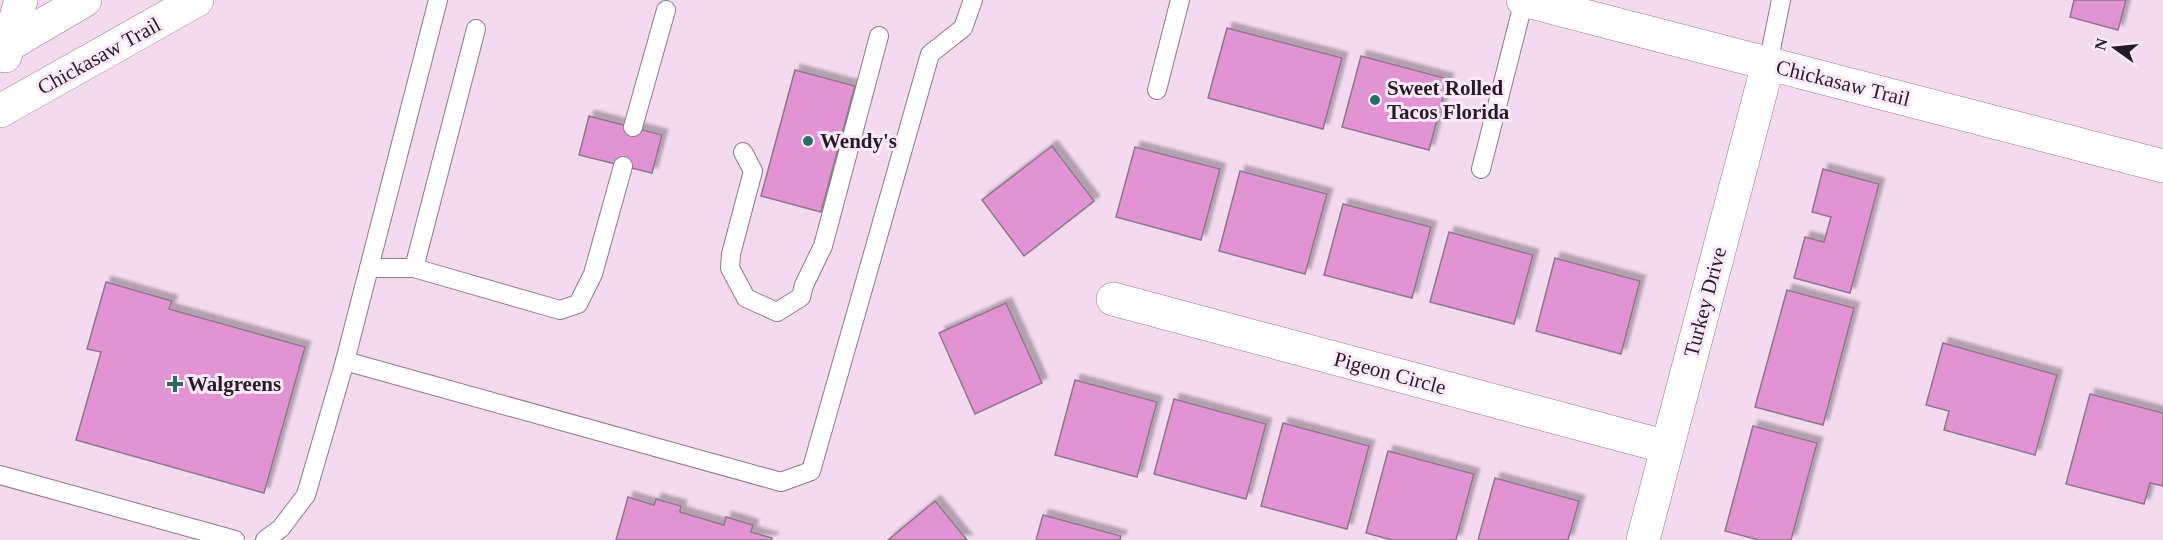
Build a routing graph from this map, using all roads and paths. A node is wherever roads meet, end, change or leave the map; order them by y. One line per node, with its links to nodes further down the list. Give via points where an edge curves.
1 (21, 0): 12 (street)
2 (85, 0): 12 (street)
3 (197, 0): 15 (street, Chickasaw Trail)
4 (438, 0): 21 (lane)
5 (973, 0): 24 (lane, via 963,28 930,54 811,471 781,482)
6 (1180, 0): 14 (lane)
7 (1524, 0): 13 (street, Chickasaw Trail); 20 (lane)
8 (1781, 0): 13 (lane)
9 (666, 10): 16 (lane)
10 (476, 29): 22 (lane)
11 (879, 36): 17 (lane, via 823,246 801,297 777,312 746,298 730,268 753,171)
12 (3, 56)
13 (1768, 64): 19 (street, Chickasaw Trail); 25 (street, Turkey Drive)
14 (1157, 90)
15 (0, 111)
16 (633, 127)
17 (743, 152)
18 (623, 166): 22 (lane, via 593,274 578,304 560,310)
19 (2163, 166)
20 (1481, 169)
21 (369, 268): 22 (lane); 24 (lane)
22 (414, 268)
23 (1113, 299): 25 (street, Pigeon Circle)
24 (345, 361): 28 (lane, via 306,495 281,528)
25 (1667, 447): 29 (street, Turkey Drive)
26 (0, 475): 27 (lane)
27 (235, 540)
28 (265, 540)
29 (1643, 540)

